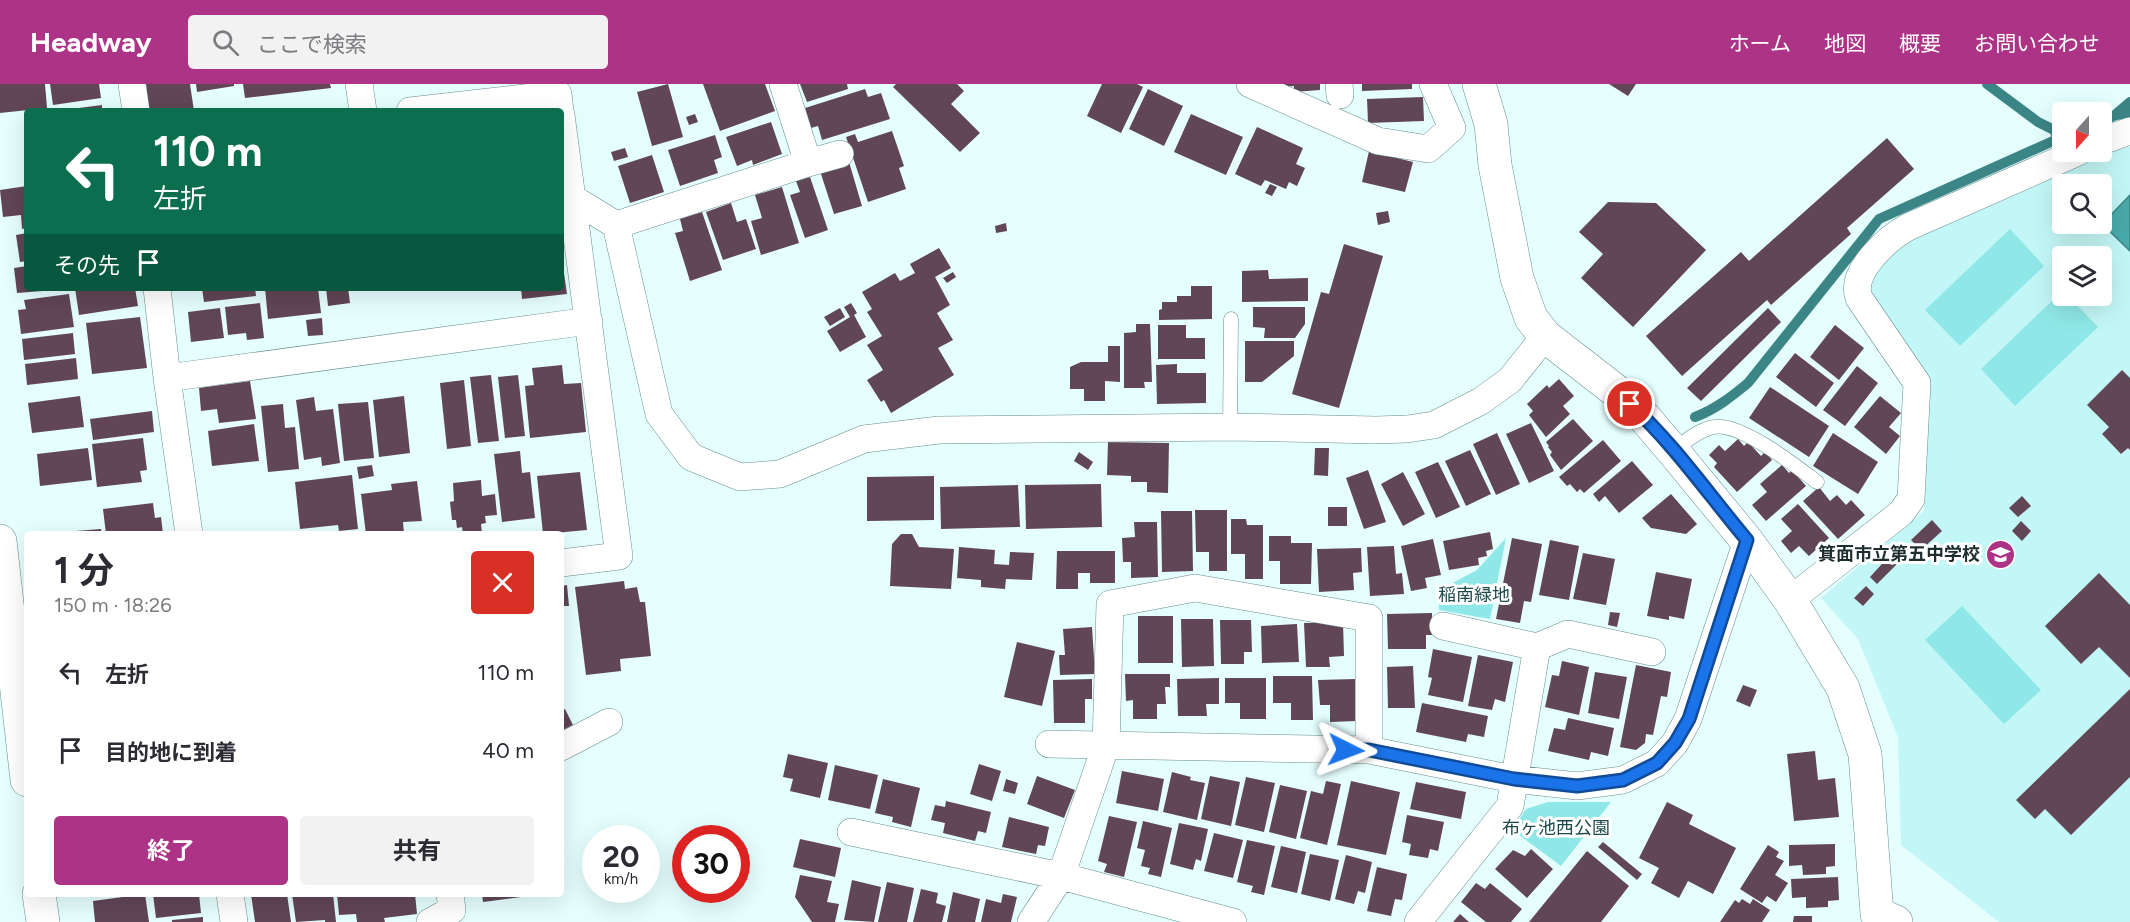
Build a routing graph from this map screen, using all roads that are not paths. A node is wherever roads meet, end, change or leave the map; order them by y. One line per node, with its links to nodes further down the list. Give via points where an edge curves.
1 (132, 84): 7 (street)
2 (359, 84): 8 (street)
3 (783, 84): 16 (street)
4 (1251, 84): 5 (street, via 1378,141 1428,149 1452,128)
5 (1433, 84)
6 (1479, 84): 22 (street, via 1491,124 1517,278 1531,318)
7 (136, 108)
8 (363, 108)
9 (436, 108): 10 (street, via 558,94)
10 (560, 108)
11 (2130, 131): 13 (street)
12 (564, 136): 17 (street)
13 (2112, 137)
14 (840, 154): 16 (street)
15 (2055, 162): 31 (street, via 1908,226 1884,244 1860,274 1856,291 1859,298 1917,383 1911,499 1901,513)
16 (808, 163): 18 (street)
17 (572, 198): 18 (street); 21 (street)
18 (616, 225): 24 (street, via 659,414 691,457 740,477 780,474 864,439 939,430)
19 (157, 291): 23 (street)
20 (1231, 319): 24 (lane)
21 (589, 321): 23 (street); 30 (street, via 619,556)
22 (1545, 336): 24 (street, via 1510,380 1481,401 1434,425 1376,430); 25 (street, via 1616,391)
23 (167, 378): 27 (street)
24 (1230, 427)
25 (1673, 451): 26 (lane, via 1714,427 1726,428 1756,440); 28 (street)
26 (1817, 482)
27 (189, 531)
28 (1747, 540): 31 (street); 42 (street, via 1689,719 1657,763 1623,780 1577,786)
29 (0, 541): 33 (street)
30 (564, 564)
31 (1790, 600): 48 (street, via 1843,688 1865,754)
32 (1443, 626): 34 (street)
33 (13, 637): 40 (street)
34 (1537, 647): 35 (street, via 1568,634); 42 (street)
35 (1652, 652)
36 (609, 722): 38 (street)
37 (1049, 744): 39 (street)
38 (564, 745)
39 (1106, 745): 41 (street); 41 (street, via 1110,604 1195,588 1370,618); 44 (street)
40 (24, 749)
41 (1369, 750): 42 (street)
42 (1514, 779): 54 (street, via 1510,806)
43 (851, 832): 44 (street)
44 (1061, 876): 52 (street); 53 (street)
45 (39, 897): 49 (street)
46 (231, 897): 50 (street)
47 (450, 897): 51 (street, via 452,910)
48 (1883, 919)
49 (42, 922)
50 (234, 922)
51 (430, 922)
52 (1031, 922)
53 (1233, 922)
54 (1418, 922)

